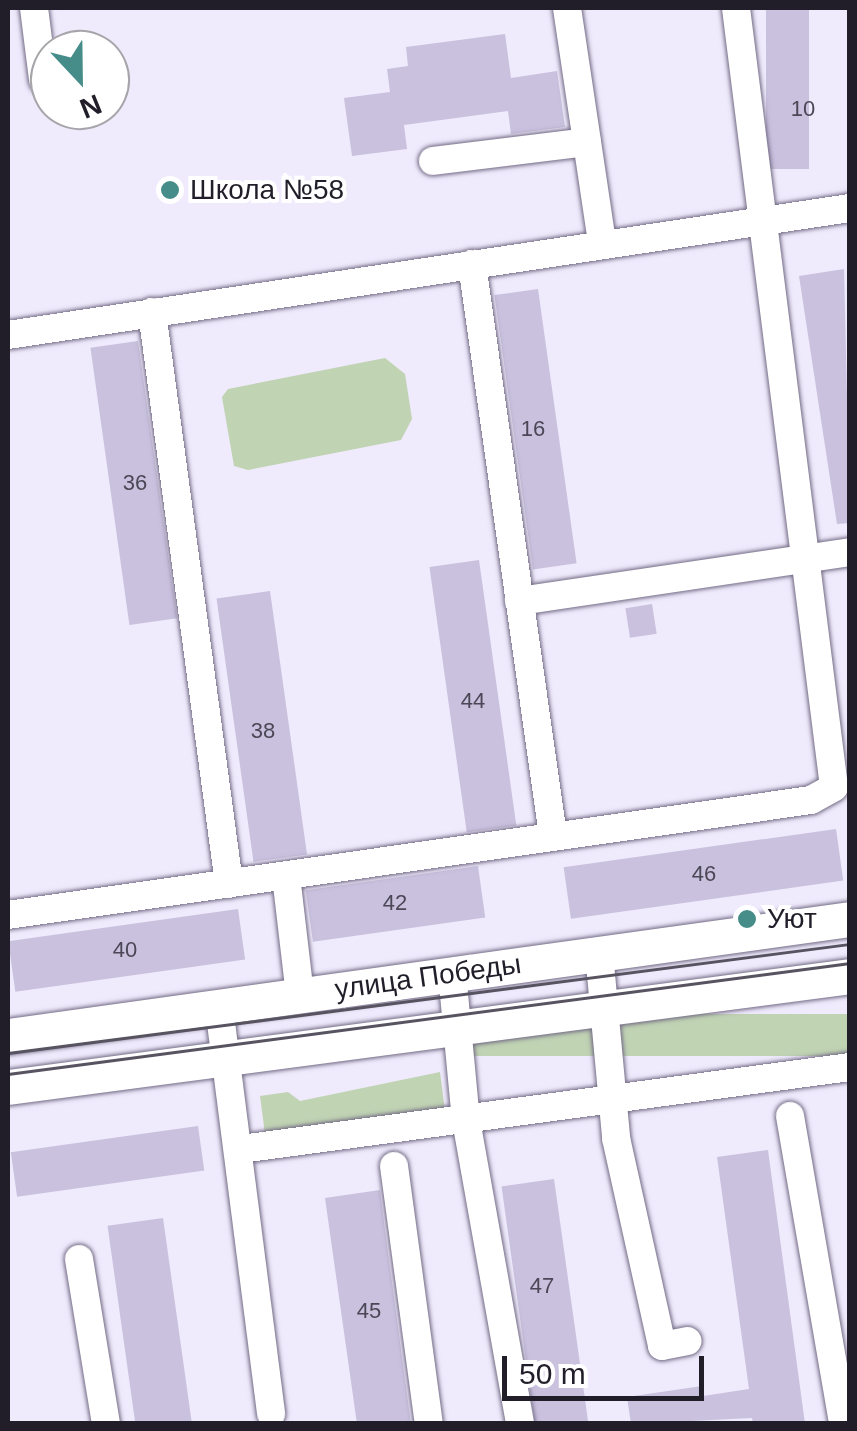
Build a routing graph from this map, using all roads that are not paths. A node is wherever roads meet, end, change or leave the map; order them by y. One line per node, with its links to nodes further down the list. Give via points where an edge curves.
1 (567, 8): 3 (street)
2 (736, 8): 6 (street)
3 (587, 142): 4 (street); 7 (street)
4 (432, 161)
5 (850, 208): 6 (street)
6 (760, 221): 7 (street); 12 (street)
7 (602, 242): 8 (street)
8 (472, 264): 9 (street); 13 (street)
9 (152, 312): 10 (street); 16 (street)
10 (8, 336)
11 (850, 552): 12 (street)
12 (805, 558): 13 (street); 14 (street, via 834,787 810,800)
13 (519, 601): 14 (street)
14 (554, 836): 15 (street)
15 (286, 876): 16 (street); 22 (street)
16 (228, 884): 17 (street)
17 (8, 916)
18 (850, 920): 19 (main road, улица Победы)
19 (600, 953): 20 (main road, улица Победы); 23 (street)
20 (452, 973): 22 (main road, улица Победы); 25 (street)
21 (850, 976): 23 (main road, улица Победы)
22 (300, 995): 24 (main road, улица Победы)
23 (606, 1005): 25 (main road, улица Победы); 30 (street)
24 (218, 1007): 26 (main road, улица Победы); 27 (street)
25 (461, 1024): 27 (main road, улица Победы); 32 (street)
26 (8, 1036)
27 (225, 1057): 29 (main road, улица Победы); 33 (street)
28 (850, 1068): 30 (street)
29 (8, 1088)
30 (614, 1103): 32 (street); 36 (street, via 662,1346)
31 (790, 1116): 41 (street)
32 (466, 1120): 33 (street); 40 (street)
33 (241, 1149): 37 (street)
34 (394, 1166): 39 (street)
35 (79, 1259): 38 (street)
36 (688, 1341)
37 (271, 1414)
38 (106, 1424)
39 (429, 1424)
40 (520, 1424)
41 (843, 1424)

